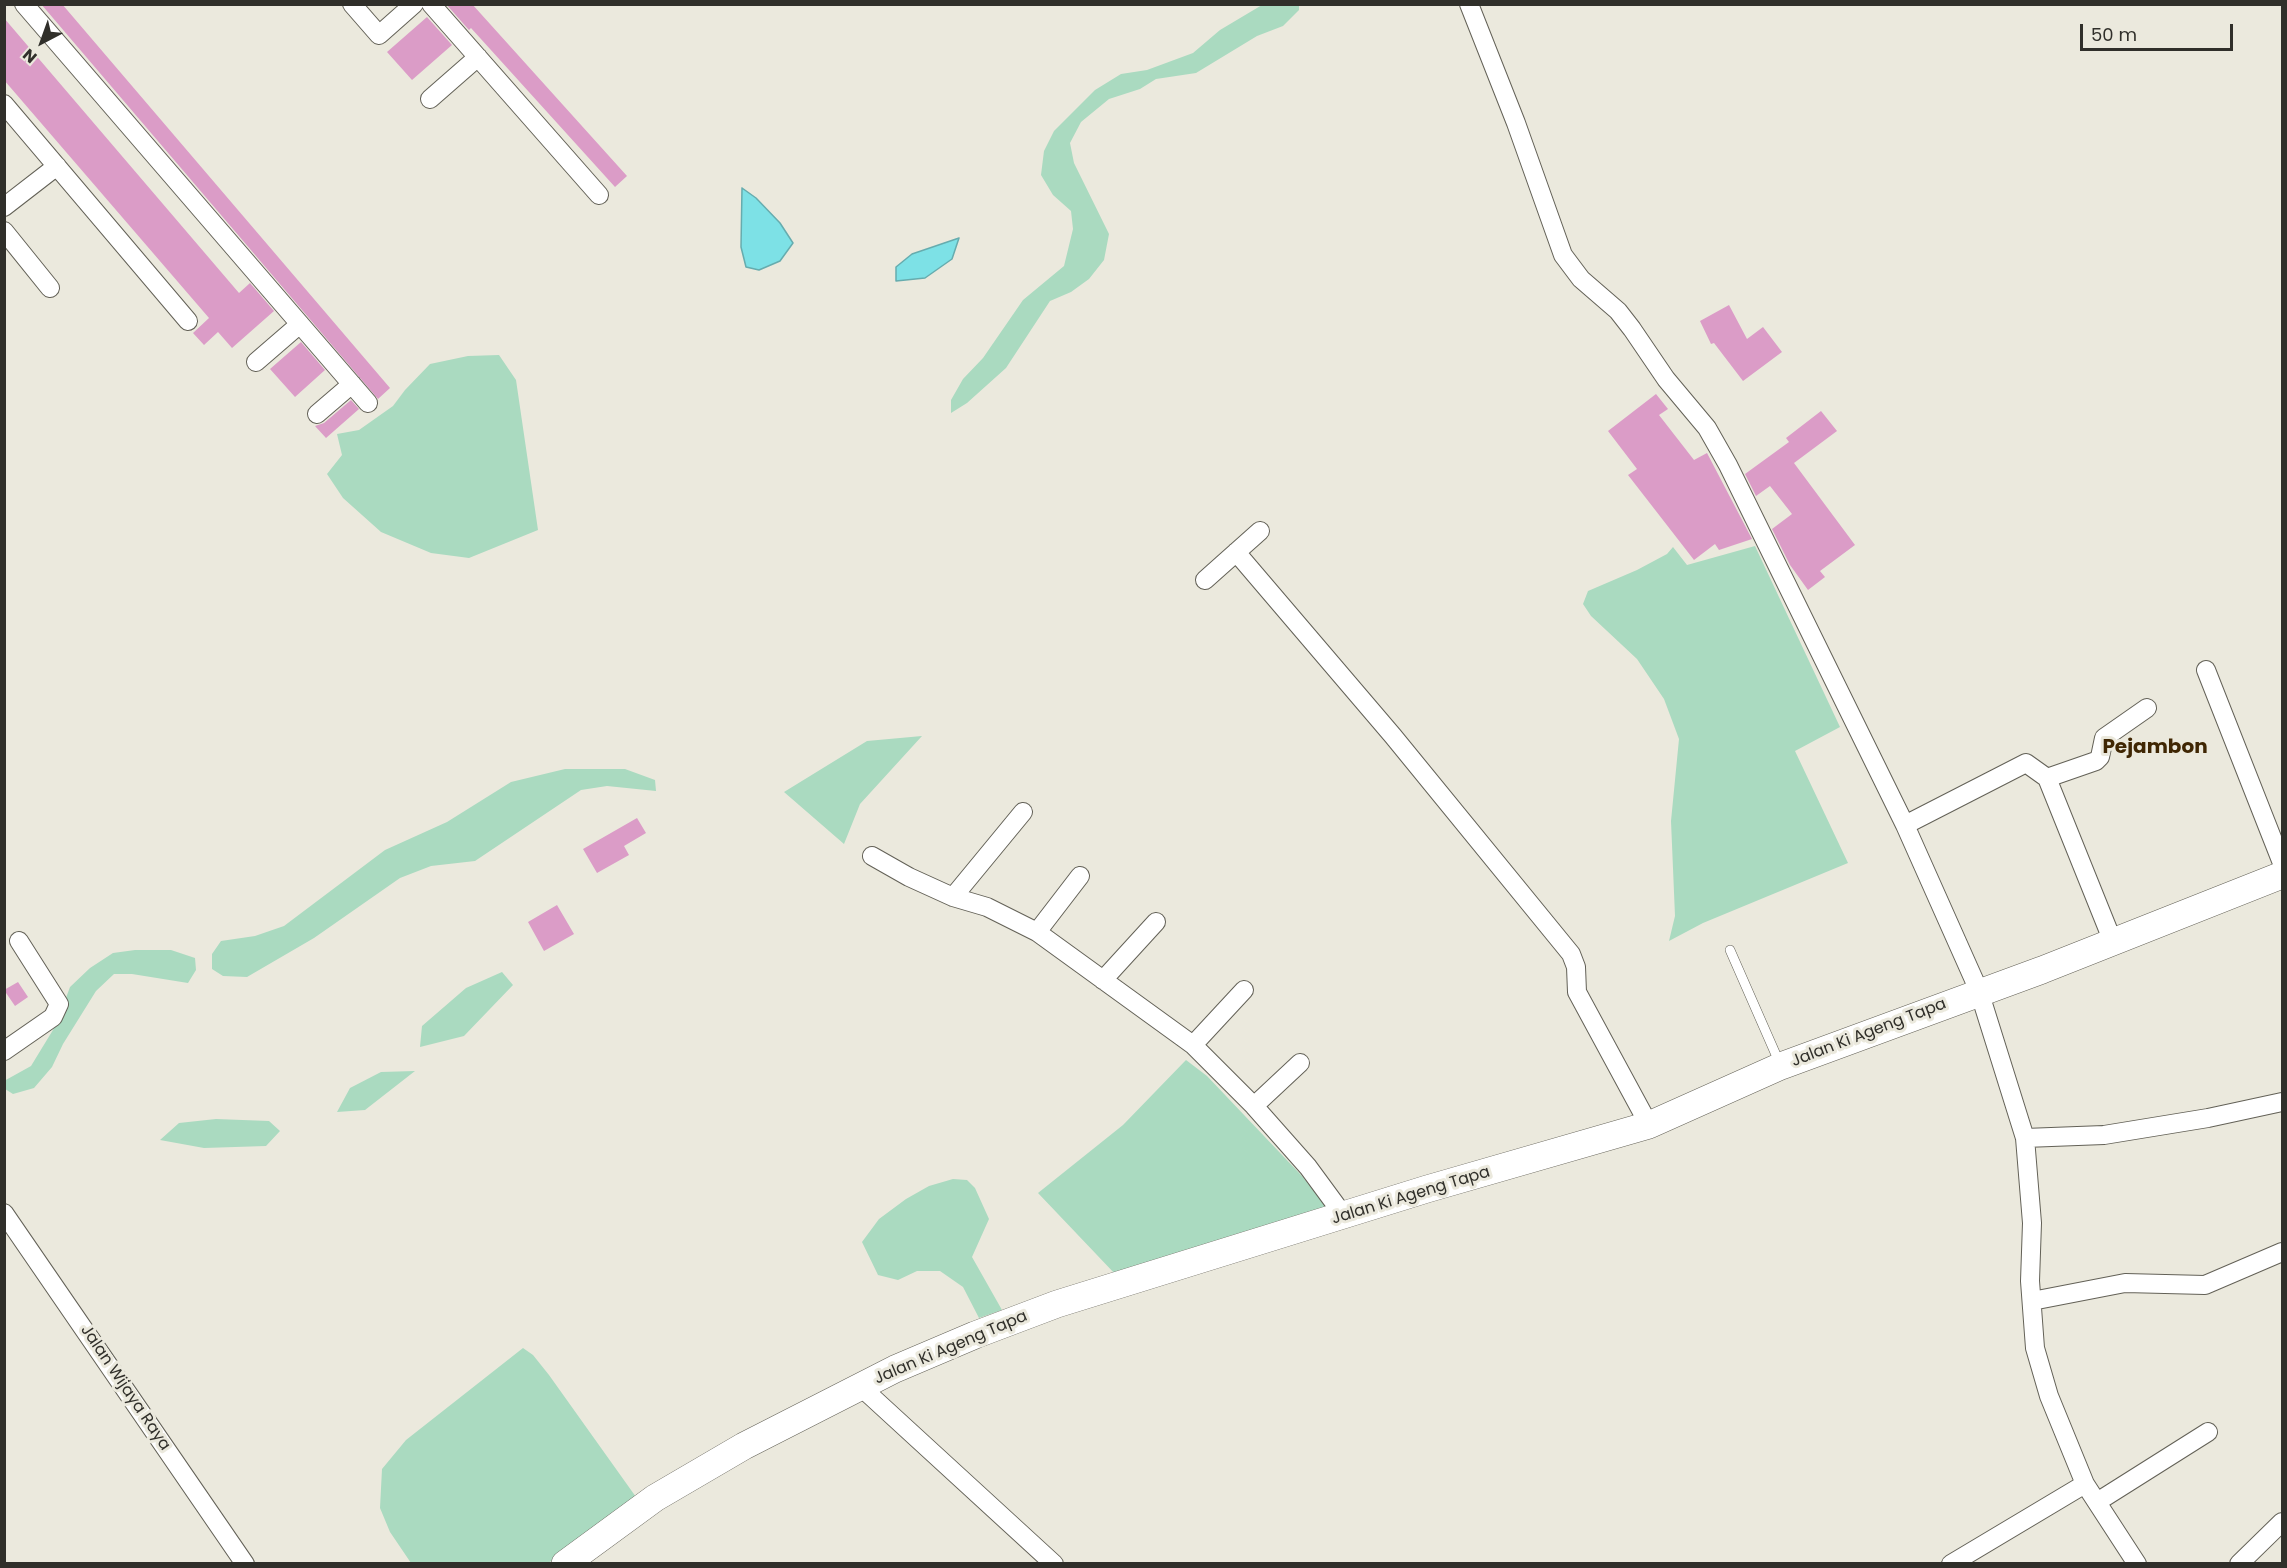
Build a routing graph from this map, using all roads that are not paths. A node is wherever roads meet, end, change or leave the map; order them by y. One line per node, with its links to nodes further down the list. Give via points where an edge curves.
1 (24, 4): 15 (street)
2 (352, 4): 3 (street, via 379,35)
3 (414, 4)
4 (431, 4): 6 (street)
5 (1469, 4): 27 (street, via 1563,255 1581,279 1618,311 1707,428 1778,562)
6 (478, 57): 7 (street); 10 (street)
7 (430, 99)
8 (4, 104): 9 (street)
9 (57, 166): 11 (street); 14 (street)
10 (599, 195)
11 (4, 207)
12 (4, 231): 13 (street)
13 (50, 288)
14 (188, 321)
15 (300, 324): 16 (street); 17 (street)
16 (256, 362)
17 (352, 384): 18 (street); 19 (street)
18 (368, 403)
19 (317, 414)
20 (1260, 531): 21 (street)
21 (1236, 552): 22 (street); 47 (street, via 1393,736 1570,954 1576,967 1577,992)
22 (1205, 580)
23 (2206, 670): 29 (street)
24 (2147, 708): 25 (street, via 2104,738 2096,761)
25 (2047, 778): 27 (street, via 2026,763); 36 (street)
26 (1023, 812): 32 (street)
27 (1905, 825): 40 (street)
28 (872, 856): 32 (street)
29 (2283, 863)
30 (2283, 875): 36 (street, Jalan Ki Ageng Tapa)
31 (1080, 876): 34 (street)
32 (952, 897): 34 (street, via 987,907)
33 (1155, 922): 38 (street)
34 (1037, 932): 38 (street)
35 (19, 941): 42 (street, via 59,1004 53,1017)
36 (2113, 942): 40 (street, Jalan Ki Ageng Tapa)
37 (1730, 950): 44 (lane)
38 (1103, 980): 41 (street)
39 (1244, 990): 41 (street)
40 (1979, 992): 44 (street, Jalan Ki Ageng Tapa); 48 (street)
41 (1192, 1045): 46 (street)
42 (4, 1051)
43 (1300, 1063): 46 (street)
44 (1780, 1066): 47 (street, Jalan Ki Ageng Tapa)
45 (2283, 1102): 48 (street, via 2104,1135)
46 (1254, 1106): 50 (street, via 1308,1167)
47 (1649, 1125): 50 (street, Jalan Ki Ageng Tapa)
48 (2025, 1138): 52 (street, via 2032,1223)
49 (4, 1213): 58 (street, Jalan Wijaya Raya)
50 (1344, 1216): 53 (street, Jalan Ki Ageng Tapa, via 1057,1304 925,1356)
51 (2283, 1252): 52 (street, via 2214,1284 2126,1283)
52 (2032, 1301): 55 (street, via 2035,1348 2046,1386)
53 (861, 1388): 59 (street, Jalan Ki Ageng Tapa, via 744,1446 655,1498); 60 (street)
54 (2208, 1432): 56 (street)
55 (2085, 1484): 56 (street); 61 (street)
56 (2097, 1502): 62 (street)
57 (2283, 1522): 63 (street)
58 (245, 1563)
59 (565, 1563)
60 (1054, 1563)
61 (1951, 1563)
62 (2137, 1563)
63 (2239, 1563)

